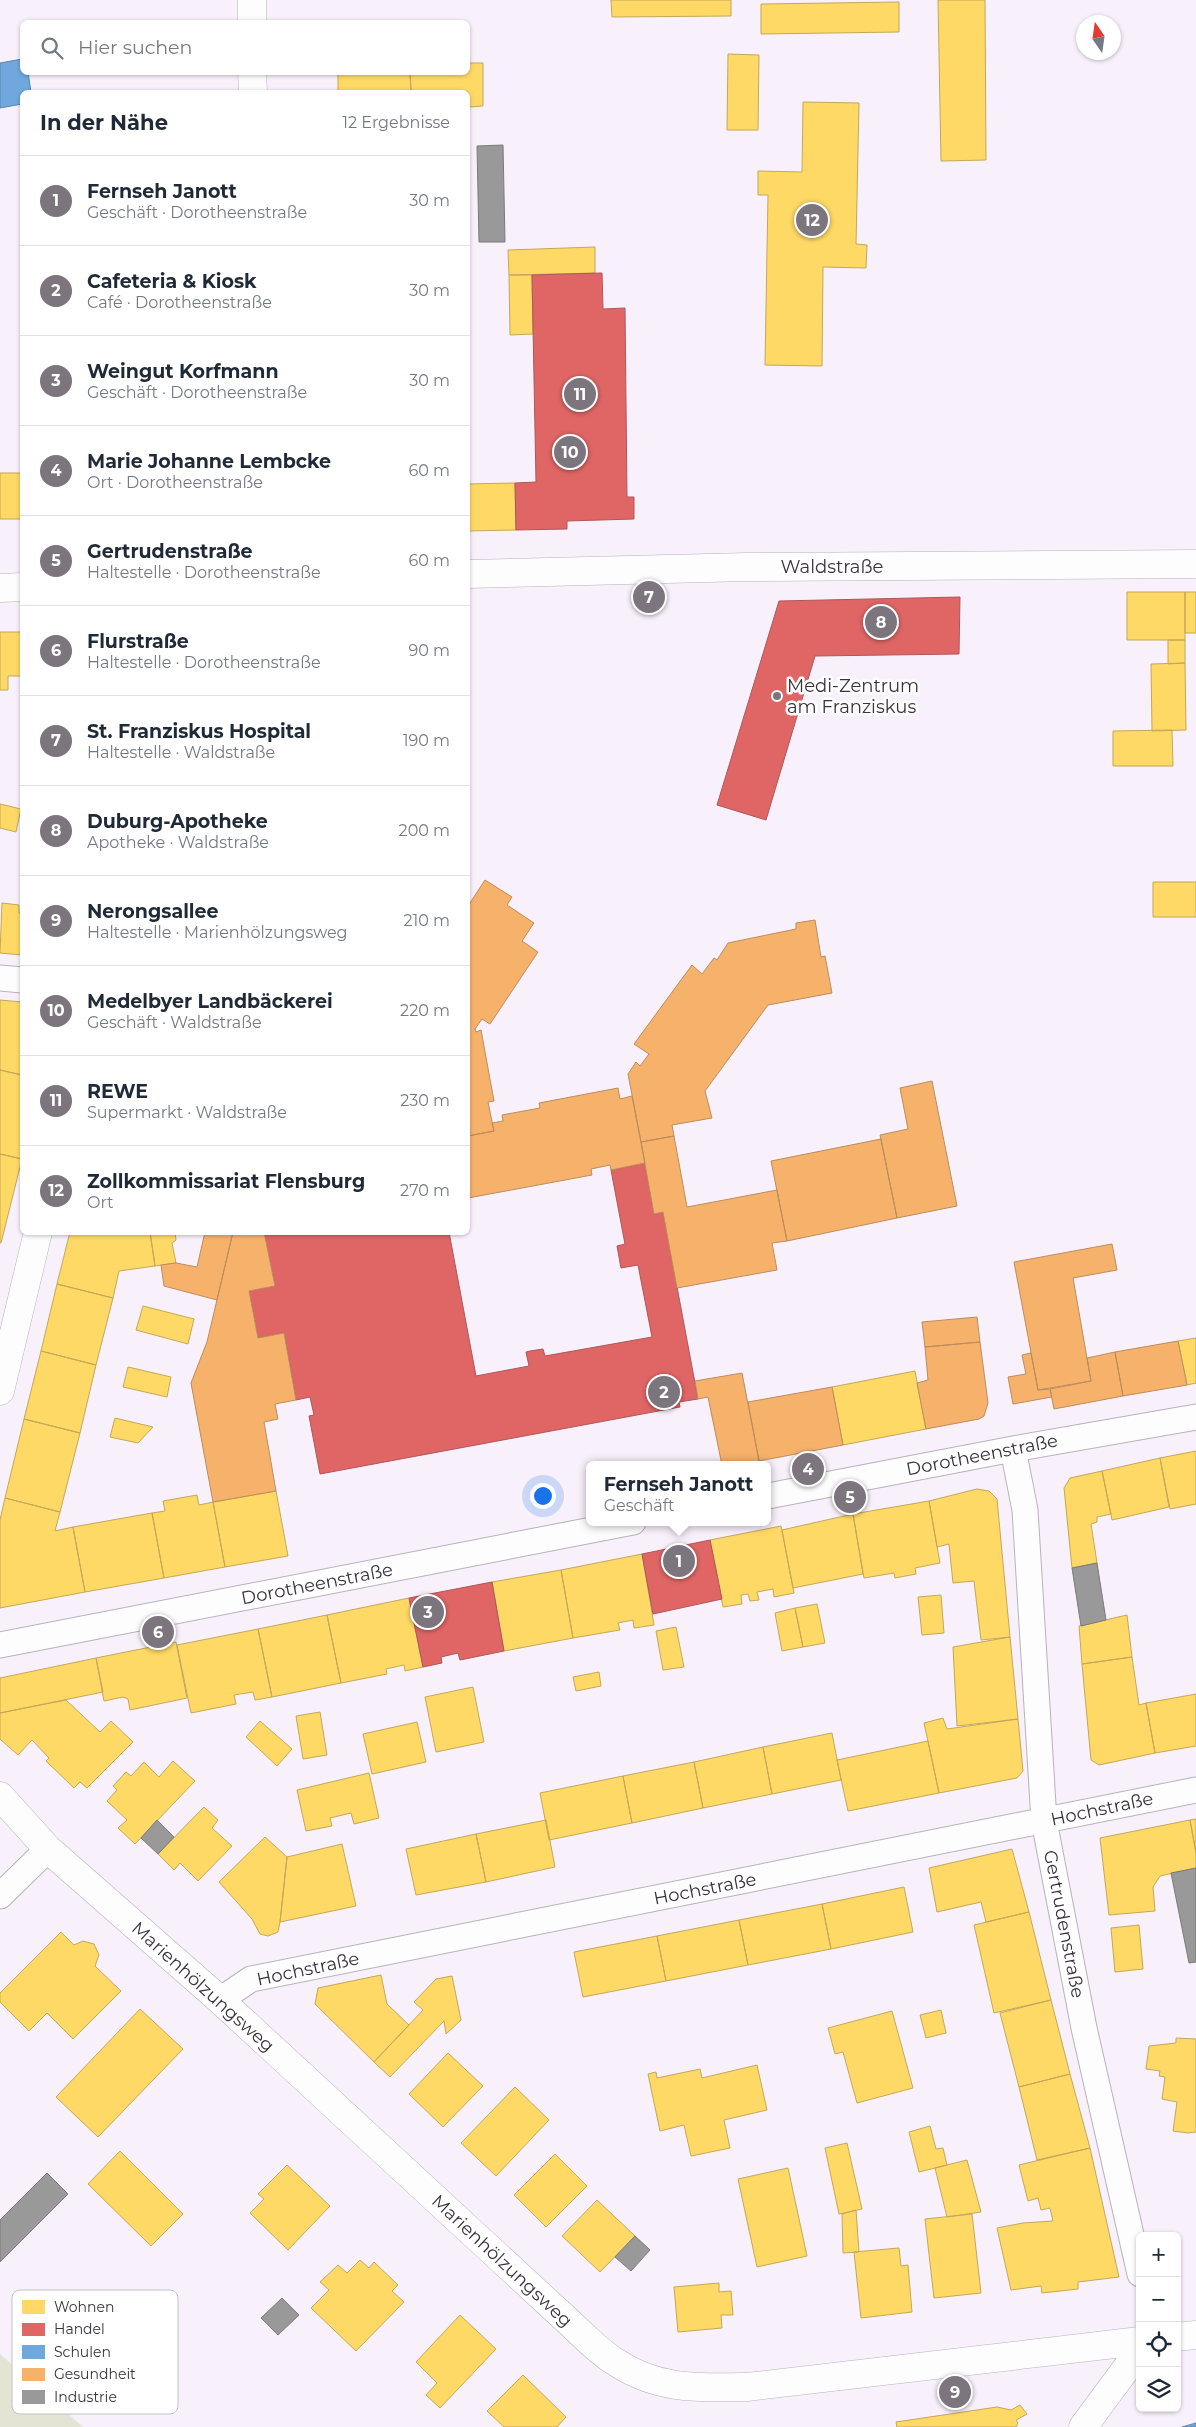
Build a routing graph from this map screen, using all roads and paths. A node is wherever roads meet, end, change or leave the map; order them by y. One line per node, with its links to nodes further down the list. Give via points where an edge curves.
1 (252, 0): 2 (street)
2 (252, 20)
3 (252, 75): 4 (street)
4 (252, 90)
5 (1196, 564): 6 (street, Waldstraße, via 747,567)
6 (470, 574)
7 (20, 587): 8 (street)
8 (0, 588)
9 (0, 978): 10 (street)
10 (20, 980)
11 (37, 1235): 12 (street)
12 (0, 1391)
13 (1196, 1417): 14 (street, Dorotheenstraße)
14 (1013, 1448): 15 (street, Dorotheenstraße); 20 (street, Gertrudenstraße, via 1024,1510)
15 (771, 1495)
16 (612, 1526): 17 (street, Dorotheenstraße)
17 (0, 1645)
18 (1196, 1790): 20 (street, Hochstraße)
19 (0, 1796): 21 (street, Marienhölzungsweg)
20 (1044, 1821): 23 (street, Hochstraße, via 252,1979); 24 (street, Gertrudenstraße, via 1084,2028)
21 (48, 1849): 22 (street); 23 (street, Marienhölzungsweg)
22 (0, 1896)
23 (220, 2000): 27 (street, Marienhölzungsweg, via 570,2323 613,2361 650,2381 693,2388 747,2387)
24 (1136, 2256)
25 (1196, 2335): 26 (street)
26 (1181, 2337)
27 (1136, 2341)
28 (1136, 2355): 29 (street)
29 (1083, 2427)

